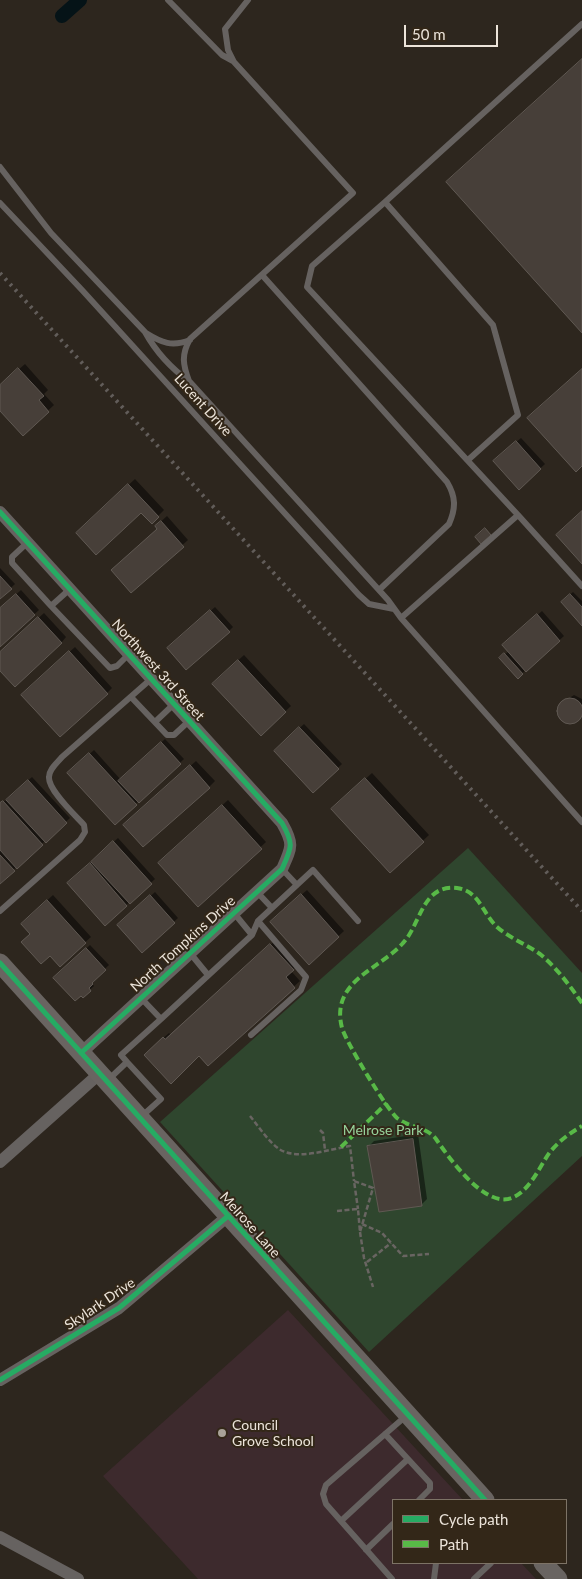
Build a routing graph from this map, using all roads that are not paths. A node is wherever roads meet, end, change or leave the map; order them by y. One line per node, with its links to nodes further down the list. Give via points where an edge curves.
1 (168, 0): 4 (lane, via 222,55)
2 (248, 0): 4 (lane, via 225,29 228,50)
3 (582, 24): 6 (lane)
4 (234, 62): 8 (lane, via 352,193)
5 (0, 167): 9 (lane, via 51,233)
6 (385, 202): 12 (lane, via 493,326 518,415); 12 (lane, via 312,266 307,286)
7 (0, 203): 20 (lane, Lucent Drive, via 359,595 369,604)
8 (262, 275): 10 (lane); 18 (lane, via 452,491 454,512 449,524)
9 (145, 332): 10 (lane, via 172,345); 11 (lane, via 152,345)
10 (190, 339): 11 (lane, via 183,360)
11 (190, 382): 18 (lane)
12 (468, 460): 14 (lane)
13 (0, 512): 15 (street, Northwest 3rd Street)
14 (518, 515): 16 (lane); 21 (lane)
15 (28, 542): 17 (street, Northwest 3rd Street); 19 (lane, via 12,557 12,563)
16 (582, 586)
17 (70, 589): 19 (lane); 22 (street, Northwest 3rd Street)
18 (379, 590): 20 (lane)
19 (51, 606): 22 (lane, via 110,668 117,666)
20 (394, 609): 21 (lane)
21 (400, 618): 28 (lane)
22 (129, 654): 23 (street, Northwest 3rd Street)
23 (151, 679): 24 (lane); 25 (street, Northwest 3rd Street)
24 (131, 697): 27 (lane); 34 (lane, via 51,769 51,787 84,825 83,836)
25 (174, 704): 26 (street, Northwest 3rd Street); 27 (lane)
26 (190, 721): 27 (lane, via 171,736); 29 (street, Northwest 3rd Street, via 282,823 291,838)
27 (155, 722)
28 (582, 822)
29 (292, 847): 30 (street, North Tompkins Drive)
30 (282, 869): 31 (lane); 32 (street, North Tompkins Drive)
31 (297, 885): 33 (lane); 37 (lane, via 314,870)
32 (257, 892): 33 (lane); 35 (street, North Tompkins Drive)
33 (272, 908): 36 (lane)
34 (0, 911)
35 (234, 913): 38 (lane); 39 (street, North Tompkins Drive)
36 (258, 921): 38 (lane); 44 (lane, via 306,977 301,990)
37 (358, 921)
38 (252, 935): 41 (lane)
39 (190, 953): 41 (lane); 42 (street, North Tompkins Drive)
40 (0, 963): 45 (street, Melrose Lane)
41 (208, 975): 43 (lane)
42 (141, 998): 43 (lane); 45 (street, North Tompkins Drive)
43 (161, 1019): 46 (lane, via 121,1055)
44 (251, 1035)
45 (81, 1053): 47 (street, Melrose Lane)
46 (127, 1062): 47 (lane); 48 (lane, via 161,1099)
47 (103, 1078): 48 (street, Melrose Lane); 49 (street)
48 (140, 1118): 50 (street, Melrose Lane)
49 (0, 1162)
50 (228, 1216): 51 (street, Skylark Drive, via 119,1308); 52 (street, Melrose Lane)
51 (0, 1380)
52 (407, 1416): 53 (lane); 55 (street, Melrose Lane)
53 (386, 1434): 54 (lane); 57 (lane, via 326,1485 322,1494 326,1504)
54 (408, 1459): 56 (lane, via 430,1483 430,1489); 57 (lane)
55 (479, 1496)
56 (420, 1499)
57 (341, 1521): 60 (lane)
58 (392, 1525): 60 (lane)
59 (0, 1537): 64 (street)
60 (366, 1550): 65 (lane)
61 (490, 1564): 67 (lane)
62 (544, 1564): 68 (street)
63 (436, 1566): 66 (lane)
64 (78, 1579)
65 (392, 1579)
66 (434, 1579)
67 (474, 1579)
68 (558, 1579)

